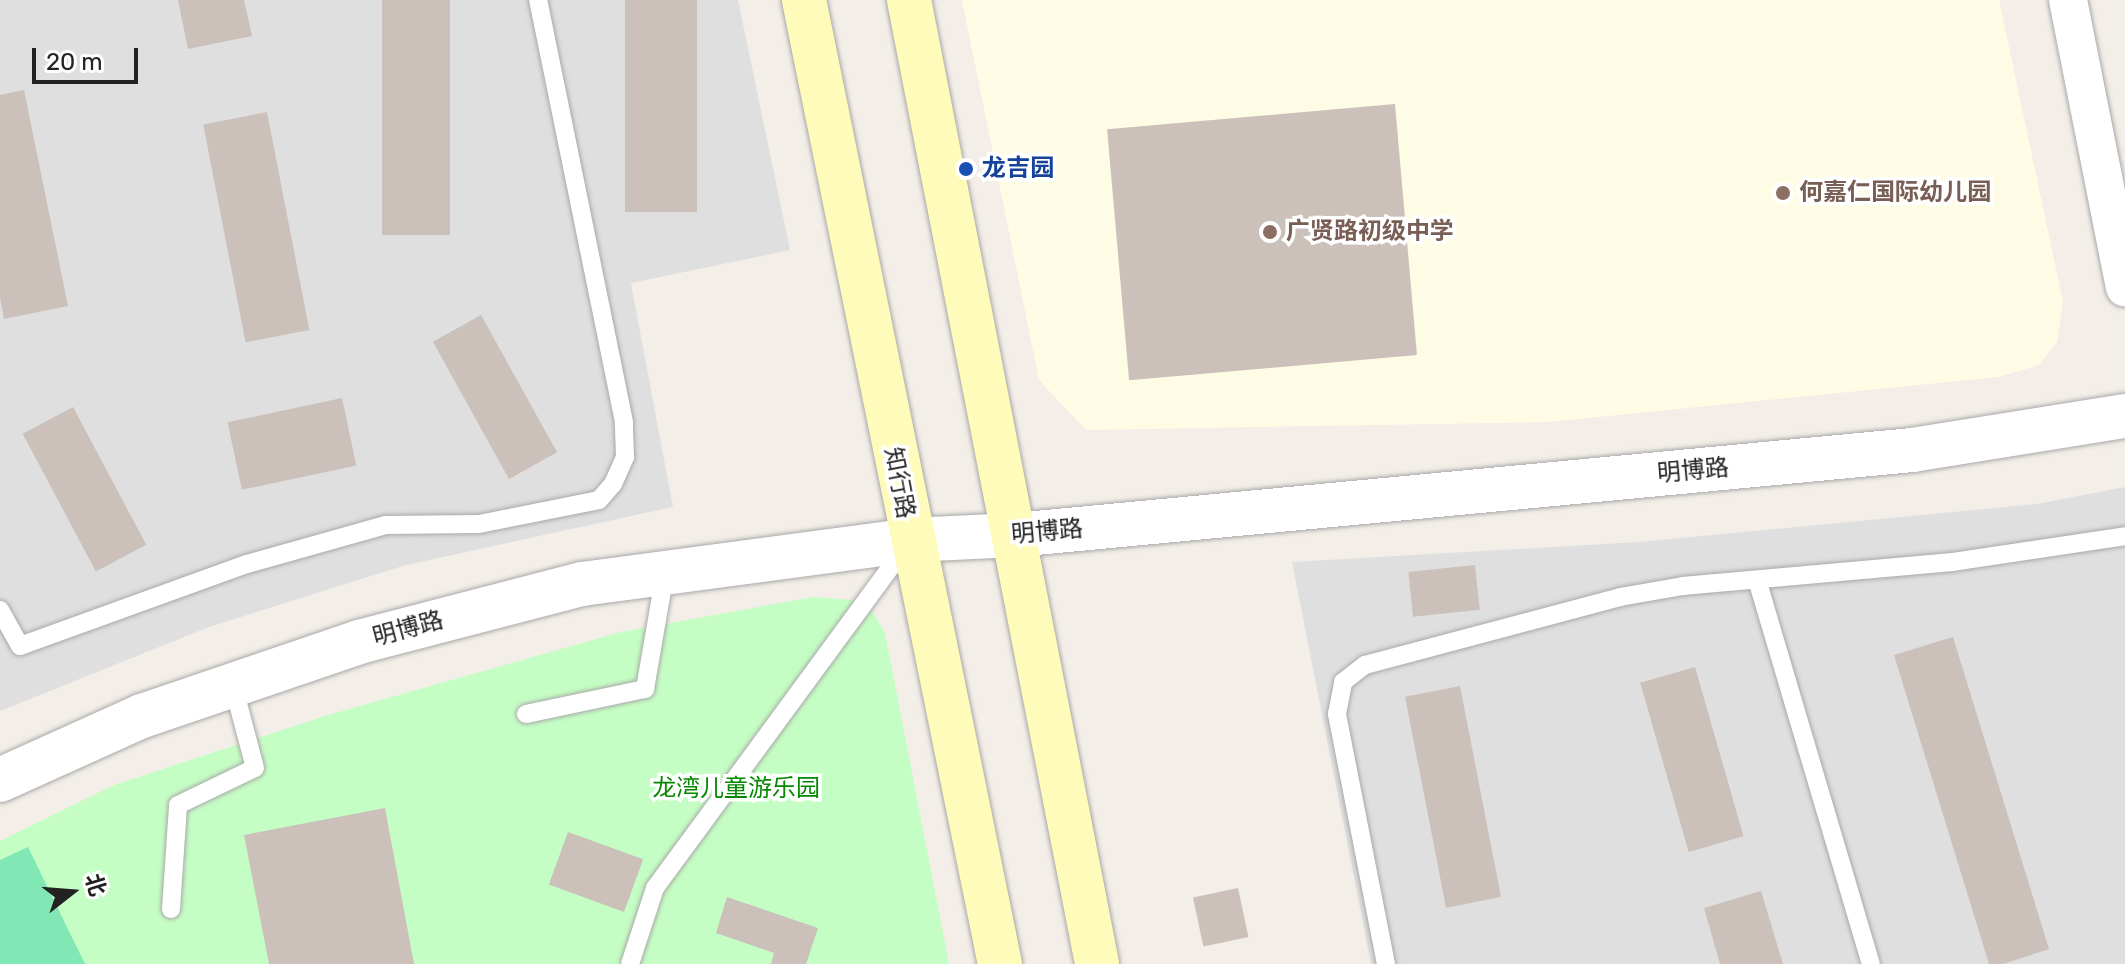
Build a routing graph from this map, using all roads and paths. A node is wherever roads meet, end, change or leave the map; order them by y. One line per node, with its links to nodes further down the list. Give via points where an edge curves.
1 (538, 0): 12 (lane, via 624,422 625,457 599,500 479,524 386,525 247,564 20,646)
2 (804, 0): 9 (main road, 知行路)
3 (909, 0): 7 (main road)
4 (2068, 0): 5 (street)
5 (2125, 287)
6 (2125, 416): 7 (street, 明博路, via 1912,450)
7 (1015, 535): 9 (street, 明博路); 19 (main road)
8 (2125, 536): 11 (lane)
9 (910, 540): 10 (street, 明博路); 17 (lane, via 655,888); 18 (main road, 知行路)
10 (665, 573): 13 (street, 明博路, via 552,592 359,642); 14 (lane, via 645,689)
11 (1758, 583): 20 (lane, via 1683,586 1620,597 1365,665 1343,682 1337,714); 21 (lane)
12 (0, 610)
13 (233, 685): 15 (street, 明博路, via 142,716); 16 (lane, via 255,768 178,805)
14 (526, 714)
15 (0, 780)
16 (171, 909)
17 (630, 964)
18 (1000, 964)
19 (1097, 964)
20 (1386, 964)
21 (1871, 964)

